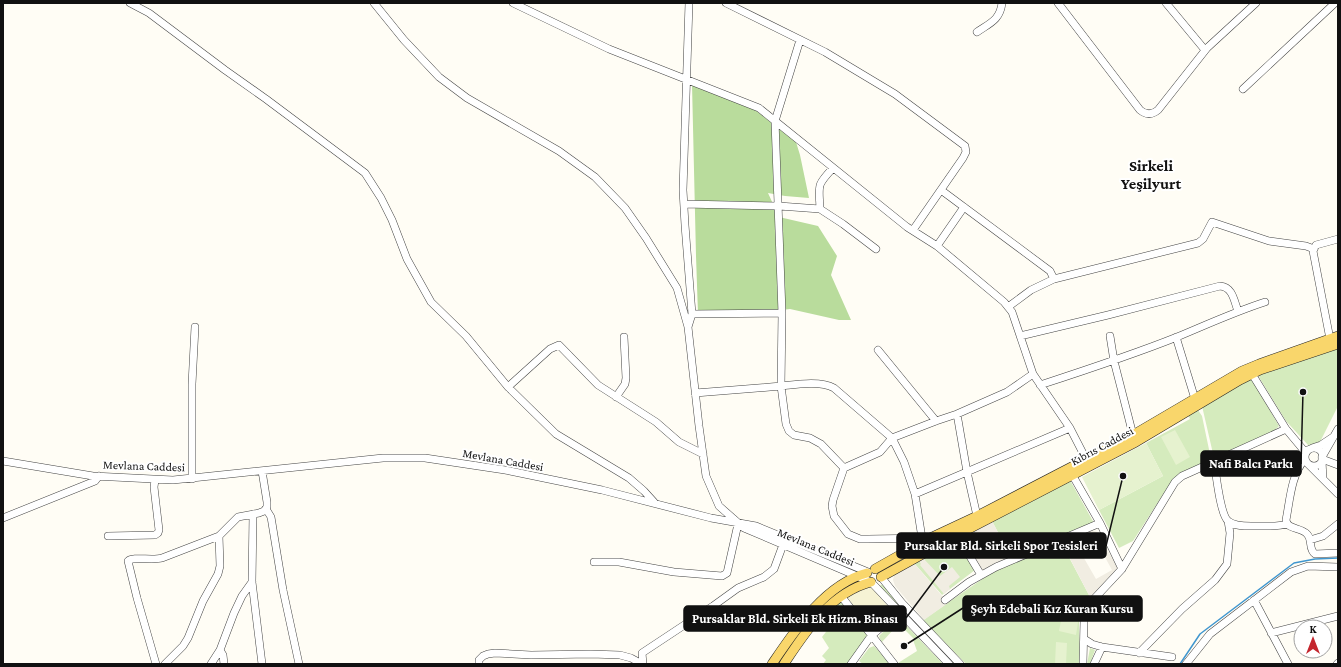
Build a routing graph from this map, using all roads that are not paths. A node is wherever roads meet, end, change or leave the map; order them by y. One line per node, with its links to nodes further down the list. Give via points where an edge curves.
1 (130, 3): 47 (street, via 148,13 365,173 381,198 407,259 431,302 466,336)
2 (374, 3): 35 (street, via 439,77 467,98 559,150 595,177 625,208 677,288)
3 (513, 3): 14 (street, via 609,49)
4 (689, 3): 14 (street)
5 (726, 3): 12 (street)
6 (1002, 3): 11 (street, via 997,17)
7 (1058, 3): 13 (street, via 1140,110 1146,114 1158,110)
8 (1166, 3): 13 (street)
9 (1256, 3): 13 (street)
10 (1335, 3): 15 (street)
11 (977, 32)
12 (800, 40): 16 (street); 18 (street, via 895,94 965,146 963,158)
13 (1205, 50)
14 (686, 80): 16 (street, via 759,108); 19 (street)
15 (1244, 89)
16 (775, 121): 17 (street); 20 (street)
17 (833, 168): 22 (street, via 819,187); 23 (street)
18 (941, 190): 21 (street); 23 (street)
19 (684, 204): 20 (street); 33 (street)
20 (779, 206): 22 (street); 32 (street)
21 (964, 208): 25 (street); 28 (street, via 1050,271)
22 (820, 209): 26 (street)
23 (913, 230): 25 (street)
24 (1338, 239): 27 (street, via 1319,244)
25 (937, 246): 30 (street)
26 (876, 249)
27 (1314, 249): 28 (street, via 1269,241 1212,222 1204,239 1196,244); 40 (street, via 1314,258)
28 (1054, 279): 30 (street, via 1031,290)
29 (1265, 302): 31 (street)
30 (1008, 307): 37 (street)
31 (1238, 311): 37 (street, via 1230,290 1220,286); 39 (street)
32 (782, 313): 33 (street); 46 (street)
33 (692, 314): 35 (street)
34 (195, 327): 72 (street)
35 (688, 327): 48 (street)
36 (624, 336): 49 (street, via 626,378)
37 (1020, 336): 43 (street)
38 (1110, 336): 42 (street)
39 (1176, 337): 42 (street); 50 (street)
40 (1335, 340): 44 (main road, Kıbrıs Caddesi); 50 (main road, via 1249,368)
41 (878, 350): 52 (street)
42 (1114, 361): 45 (street); 56 (street)
43 (1033, 374): 45 (street); 51 (street, via 1007,392)
44 (1252, 374): 54 (street); 65 (main road, Kıbrıs Caddesi, via 1226,387 1159,429)
45 (1040, 384): 53 (street)
46 (782, 386): 48 (street); 58 (street, via 831,386); 67 (street, via 789,431 797,437 817,441)
47 (508, 387): 49 (street, via 550,349 558,345 598,385); 77 (street, via 556,434 629,478)
48 (695, 393): 60 (street)
49 (616, 397): 60 (street, via 656,422 679,442)
50 (1195, 399): 56 (main road)
51 (957, 414): 52 (street); 69 (street)
52 (936, 421): 58 (street)
53 (1070, 428): 65 (street); 69 (street)
54 (1286, 429): 61 (street); 64 (street)
55 (1338, 429): 57 (street)
56 (1134, 435): 65 (main road)
57 (1336, 437): 59 (street); 62 (street)
58 (892, 438): 67 (street, via 880,452); 75 (street)
59 (1312, 448): 61 (street); 62 (street, via 1320,450)
60 (703, 454): 84 (street, via 706,476 719,506)
61 (1306, 458): 62 (street, via 1311,465 1320,463); 73 (street, via 1308,464); 85 (street, via 1295,476)
62 (1322, 459): 66 (street); 73 (street)
63 (3, 460): 71 (street, Mevlana Caddesi)
64 (1214, 461): 82 (street, via 1222,509); 96 (street, via 1175,482)
65 (1088, 462): 70 (main road, Kıbrıs Caddesi)
66 (1338, 465)
67 (844, 468): 90 (street, via 832,506 834,516 848,534 868,539)
68 (262, 471): 72 (street, Mevlana Caddesi); 77 (street, Mevlana Caddesi, via 383,458 425,458 505,470); 78 (street)
69 (967, 472): 75 (street); 80 (street)
70 (1070, 472): 80 (main road); 83 (street); 87 (main road, Kıbrıs Caddesi)
71 (99, 476): 74 (street, Mevlana Caddesi); 81 (street, via 95,481)
72 (192, 479): 74 (street, Mevlana Caddesi)
73 (1323, 479): 76 (street)
74 (155, 480): 88 (street, via 158,533)
75 (915, 494): 90 (street)
76 (1338, 494)
77 (654, 503): 84 (street, Mevlana Caddesi)
78 (266, 509): 79 (street); 120 (street, via 271,517)
79 (253, 514): 89 (street, via 238,517); 101 (street)
80 (977, 516): 90 (main road)
81 (3, 518)
82 (1228, 521): 85 (street, via 1235,525 1249,526); 112 (street, via 1230,533 1227,564 1215,580)
83 (1100, 523): 96 (street); 98 (street)
84 (738, 524): 92 (street, Mevlana Caddesi, via 756,526); 94 (street, via 727,573 722,576 674,572 619,562)
85 (1287, 524): 91 (street, via 1305,532)
86 (1338, 524): 91 (street, via 1323,536)
87 (957, 535): 98 (street); 100 (main road, Kıbrıs Caddesi)
88 (108, 536)
89 (219, 536): 115 (street, via 162,558 128,560 134,590); 116 (street, via 218,574 203,600 188,638)
90 (926, 538): 97 (main road)
91 (1310, 540): 93 (street, via 1311,550 1315,554)
92 (784, 542): 97 (street); 99 (street, Mevlana Caddesi); 122 (street, via 774,569 764,577 738,588 642,653)
93 (1338, 553)
94 (594, 562)
95 (1338, 567): 104 (street, via 1308,566 1291,572)
96 (1122, 570): 109 (street, via 1090,604 1084,620)
97 (870, 574): 99 (main road); 100 (main road, Kıbrıs Caddesi, via 877,582); 102 (main road, via 862,584); 105 (street)
98 (981, 575): 103 (street)
99 (857, 576): 123 (main road, via 841,584 817,606 801,623)
100 (881, 577): 128 (street)
101 (252, 582): 111 (street, via 234,613); 119 (street)
102 (841, 596): 108 (street); 124 (main road, via 810,626)
103 (946, 600)
104 (1254, 600): 107 (street); 114 (street, via 1210,634)
105 (899, 612): 108 (street); 127 (street)
106 (1338, 616): 107 (street)
107 (1271, 633): 131 (street)
108 (872, 636): 125 (street); 126 (street)
109 (1084, 639): 110 (street); 129 (street)
110 (1102, 647): 112 (street); 130 (street)
111 (220, 650): 117 (street); 118 (street)
112 (1139, 653): 113 (street)
113 (1172, 657)
114 (1189, 663)
115 (156, 664)
116 (165, 664)
117 (211, 664)
118 (224, 664)
119 (262, 664)
120 (299, 664)
121 (479, 664): 122 (street, via 483,656 495,653 620,655)
122 (643, 664)
123 (772, 664)
124 (784, 664)
125 (850, 664)
126 (894, 664)
127 (949, 664)
128 (960, 664)
129 (1083, 664)
130 (1094, 664)
131 (1288, 664)

